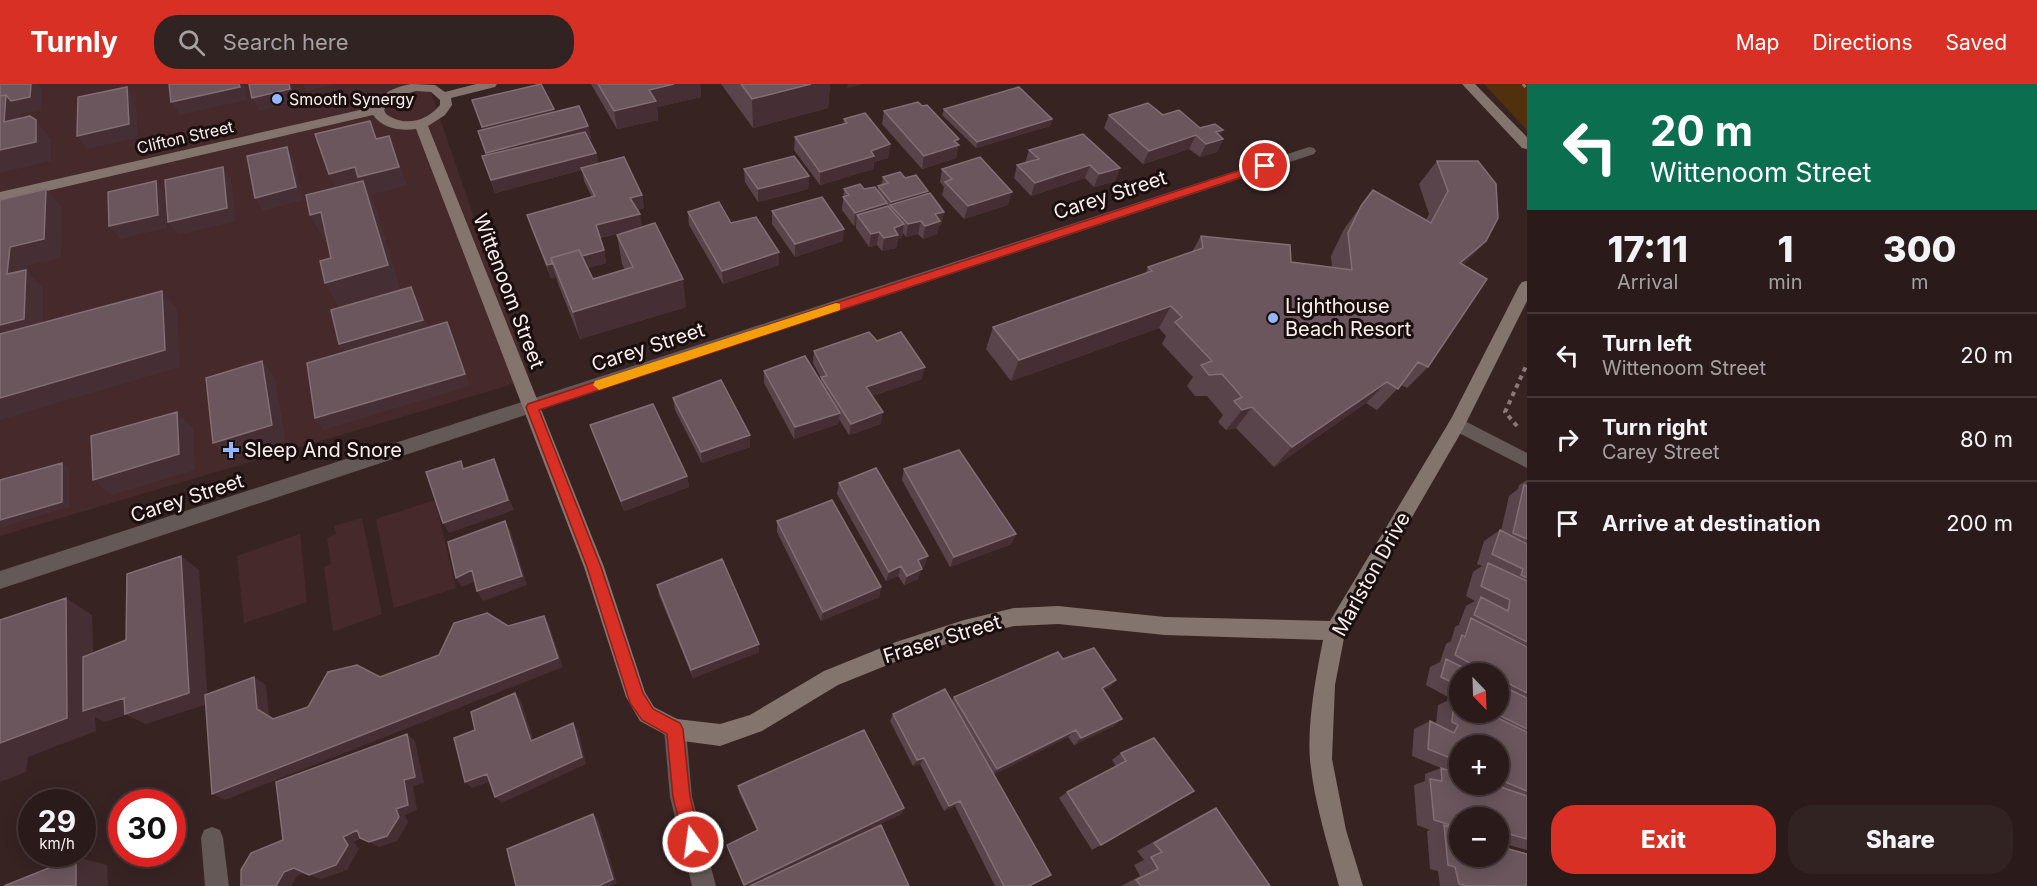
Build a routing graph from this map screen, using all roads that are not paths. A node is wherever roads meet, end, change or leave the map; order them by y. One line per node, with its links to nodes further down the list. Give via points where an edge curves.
1 (491, 84): 4 (street)
2 (1468, 84): 7 (street)
3 (405, 86): 4 (street, via 435,89); 5 (street, via 387,97)
4 (443, 96): 6 (street, via 446,105 442,111)
5 (378, 110): 6 (street, via 385,122 394,125); 9 (street, Clifton Street)
6 (421, 123): 11 (street, Wittenoom Street)
7 (1527, 145)
8 (1310, 151): 11 (street, Carey Street)
9 (0, 197)
10 (1527, 286): 12 (street, Marlston Drive)
11 (532, 407): 14 (street, Carey Street); 16 (street, Wittenoom Street, via 594,567 636,697 647,714)
12 (1457, 424): 13 (street); 15 (street, Marlston Drive)
13 (1527, 461)
14 (0, 580)
15 (1335, 632): 16 (street, Fraser Street, via 1165,627 1058,615 1014,617 964,629 831,678 754,724 720,735); 20 (street, Marlston Drive, via 1325,685 1321,759)
16 (675, 729): 19 (street, via 681,797)
17 (212, 838): 18 (street)
18 (217, 886)
19 (704, 886)
20 (1351, 886)

